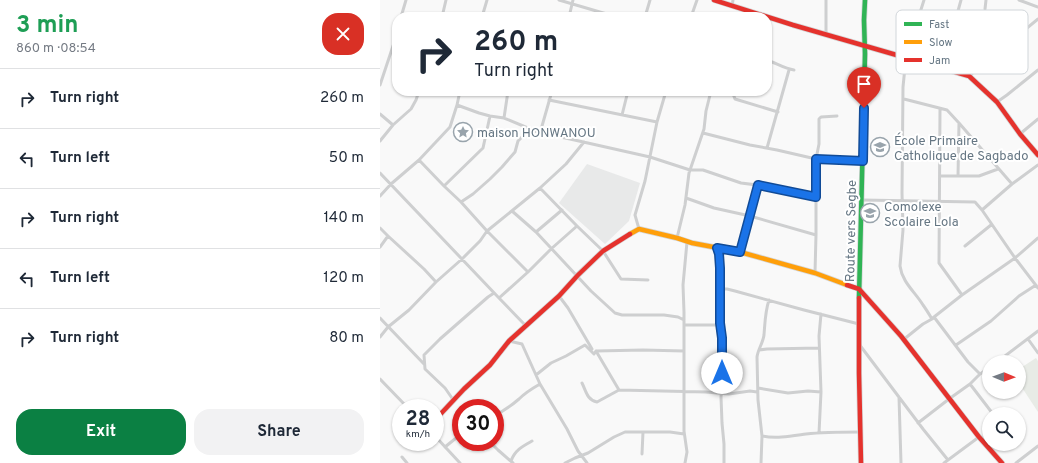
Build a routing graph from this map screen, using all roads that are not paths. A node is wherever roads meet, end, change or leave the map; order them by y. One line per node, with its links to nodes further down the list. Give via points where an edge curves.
1 (406, 0): 21 (street)
2 (446, 0): 22 (street)
3 (487, 0): 23 (street)
4 (559, 0): 15 (street)
5 (650, 0): 26 (street)
6 (697, 0): 27 (street)
7 (714, 0): 16 (street)
8 (734, 0): 16 (street)
9 (826, 0): 32 (street)
10 (865, 0): 33 (street, Route vers Segbe)
11 (924, 0): 19 (street)
12 (961, 0): 20 (street)
13 (986, 0): 18 (street)
14 (1019, 0): 17 (street)
15 (573, 2): 24 (street); 25 (street)
16 (732, 6): 28 (street)
17 (1038, 7)
18 (985, 9)
19 (921, 10)
20 (958, 10)
21 (402, 12)
22 (443, 12)
23 (484, 12)
24 (570, 12)
25 (597, 12)
26 (646, 12)
27 (693, 12)
28 (752, 12)
29 (772, 18): 32 (street)
30 (1038, 20): 31 (street)
31 (1028, 28)
32 (826, 34): 33 (street)
33 (865, 46): 35 (street); 79 (street, Route vers Segbe)
34 (392, 50): 44 (street)
35 (896, 54)
36 (772, 61): 37 (street)
37 (789, 70): 38 (street); 58 (street)
38 (794, 70)
39 (1038, 70): 55 (street)
40 (904, 74): 53 (street)
41 (962, 74): 43 (street)
42 (971, 74): 43 (street)
43 (969, 76): 55 (street)
44 (380, 85)
45 (417, 96): 67 (street, via 411,109)
46 (459, 96): 56 (street)
47 (507, 96): 63 (street)
48 (550, 96): 54 (street)
49 (627, 96): 60 (street)
50 (665, 96): 65 (street)
51 (710, 96): 70 (street)
52 (734, 96): 58 (street, via 735,99)
53 (904, 99): 57 (street); 95 (street)
54 (549, 100): 60 (street); 69 (street)
55 (997, 102): 71 (street)
56 (457, 105): 61 (street); 78 (street, via 450,127)
57 (940, 109): 66 (street, via 947,110); 84 (street)
58 (778, 112): 74 (street)
59 (380, 114): 67 (street)
60 (622, 115): 65 (street)
61 (490, 116): 63 (street); 89 (street, via 483,148)
62 (837, 116): 77 (street, via 820,118)
63 (504, 118): 68 (street)
64 (1038, 119): 71 (street)
65 (658, 122): 76 (street)
66 (959, 123): 81 (street); 85 (street)
67 (393, 125): 72 (street)
68 (530, 129): 69 (street); 96 (street, via 518,141 515,152 490,179)
69 (540, 133): 73 (street)
70 (703, 133): 74 (street); 82 (street)
71 (1020, 134): 75 (street)
72 (380, 141)
73 (584, 142): 76 (street); 90 (street, via 566,164)
74 (767, 148): 77 (street)
75 (1038, 155)
76 (650, 157): 82 (street); 105 (street, via 646,181 634,215)
77 (816, 159): 79 (street); 92 (street)
78 (419, 160): 86 (street); 89 (street)
79 (863, 161): 94 (street, Route vers Segbe)
80 (1038, 165): 87 (street)
81 (998, 169): 85 (street, via 979,176); 87 (street)
82 (690, 170): 88 (street, via 703,170 732,180); 93 (street)
83 (380, 173): 86 (street)
84 (940, 176): 85 (street); 97 (street)
85 (958, 176)
86 (391, 184): 91 (street); 120 (street)
87 (1012, 184): 99 (street)
88 (758, 185): 92 (street); 101 (street)
89 (444, 186): 96 (street)
90 (540, 188): 98 (street); 100 (street)
91 (380, 196)
92 (816, 197): 108 (street)
93 (686, 198): 101 (street, via 714,208); 110 (street)
94 (862, 200): 95 (street); 128 (street, Route vers Segbe)
95 (903, 201): 97 (street); 136 (street, via 900,270 904,281)
96 (461, 202): 106 (street)
97 (940, 202): 99 (street, via 975,202); 130 (street, via 939,263)
98 (562, 210): 103 (street); 107 (street)
99 (982, 210): 102 (street)
100 (512, 211): 106 (street); 107 (street)
101 (750, 216): 108 (street); 118 (street)
102 (992, 225): 113 (street); 119 (street)
103 (577, 226): 116 (street); 117 (street)
104 (380, 228): 109 (street)
105 (639, 229): 110 (street); 117 (street)
106 (488, 231): 120 (street); 121 (street)
107 (536, 232): 116 (street)
108 (816, 235): 122 (street)
109 (388, 236): 114 (street); 125 (street)
110 (677, 238): 112 (street)
111 (1038, 238): 119 (street)
112 (687, 242): 115 (street); 137 (street, via 683,285)
113 (965, 246)
114 (380, 247)
115 (717, 248): 118 (street); 127 (street)
116 (551, 249): 121 (street); 123 (street)
117 (603, 251): 123 (street); 124 (street, via 621,280)
118 (740, 252): 122 (street)
119 (1015, 258): 126 (street); 130 (street)
120 (462, 259): 125 (street); 129 (street)
121 (528, 272): 132 (street)
122 (815, 273): 128 (street)
123 (578, 275): 131 (street); 137 (street, via 615,313 672,316)
124 (648, 280)
125 (436, 282): 142 (street)
126 (1037, 286): 149 (street)
127 (720, 289): 133 (street); 140 (street)
128 (859, 289): 138 (street, Route vers Segbe); 146 (street)
129 (494, 293): 132 (street); 156 (street, via 424,354)
130 (962, 295): 136 (street)
131 (559, 296): 141 (street); 153 (street)
132 (499, 298): 141 (street)
133 (769, 300): 134 (street); 151 (street, via 764,320 764,338)
134 (821, 314): 138 (street); 150 (street)
135 (380, 318): 142 (street)
136 (933, 318): 146 (street); 149 (street)
137 (684, 320): 139 (street)
138 (859, 324): 148 (street, Route vers Segbe)
139 (684, 325): 140 (street); 152 (street)
140 (720, 325): 168 (street)
141 (526, 326): 147 (street)
142 (388, 327): 144 (street); 156 (street)
143 (1038, 332): 145 (street)
144 (380, 336)
145 (1028, 339): 154 (street); 155 (street)
146 (904, 340): 173 (street)
147 (510, 341): 158 (street, via 522,344); 172 (street)
148 (859, 344): 169 (street); 180 (street, Route vers Segbe)
149 (956, 345): 157 (street)
150 (820, 348): 151 (street); 167 (street)
151 (759, 350): 163 (street)
152 (684, 351): 153 (street); 165 (street)
153 (595, 352): 158 (street, via 585,344 551,363); 164 (street)
154 (1038, 353)
155 (1006, 355)
156 (424, 364): 171 (street, via 425,369)
157 (980, 374): 162 (street)
158 (536, 375): 161 (street)
159 (380, 379): 170 (street)
160 (582, 383): 164 (street, via 591,400 597,402)
161 (540, 384): 176 (street); 191 (street)
162 (970, 384): 173 (street); 175 (street)
163 (758, 388): 166 (street); 167 (street, via 788,393)
164 (619, 390): 165 (street)
165 (684, 391): 168 (street); 182 (street)
166 (758, 392): 168 (street); 183 (street)
167 (821, 392): 181 (street)
168 (721, 393): 200 (street)
169 (899, 397): 178 (street); 203 (street)
170 (399, 399)
171 (453, 399)
172 (456, 399)
173 (949, 399): 178 (street); 184 (street)
174 (452, 403): 177 (street)
175 (988, 407)
176 (504, 410)
177 (444, 411)
178 (918, 423): 193 (street)
179 (643, 432): 182 (street); 190 (street); 191 (street, via 618,434)
180 (860, 432): 181 (street); 202 (street, Route vers Segbe)
181 (819, 433): 183 (street)
182 (684, 434): 199 (street, via 687,447)
183 (762, 436): 201 (street)
184 (979, 437): 193 (street); 205 (street)
185 (532, 441): 194 (street, via 517,450)
186 (452, 442): 188 (street)
187 (1038, 446): 206 (street)
188 (446, 447): 196 (street)
189 (499, 451): 194 (street)
190 (642, 454)
191 (581, 456): 197 (street); 198 (street)
192 (402, 457): 195 (street)
193 (948, 460): 204 (street)
194 (512, 462)
195 (407, 463)
196 (460, 463)
197 (565, 463)
198 (587, 463)
199 (685, 463)
200 (724, 463)
201 (761, 463)
202 (861, 463)
203 (901, 463)
204 (944, 463)
205 (1002, 463)
206 (1016, 463)

